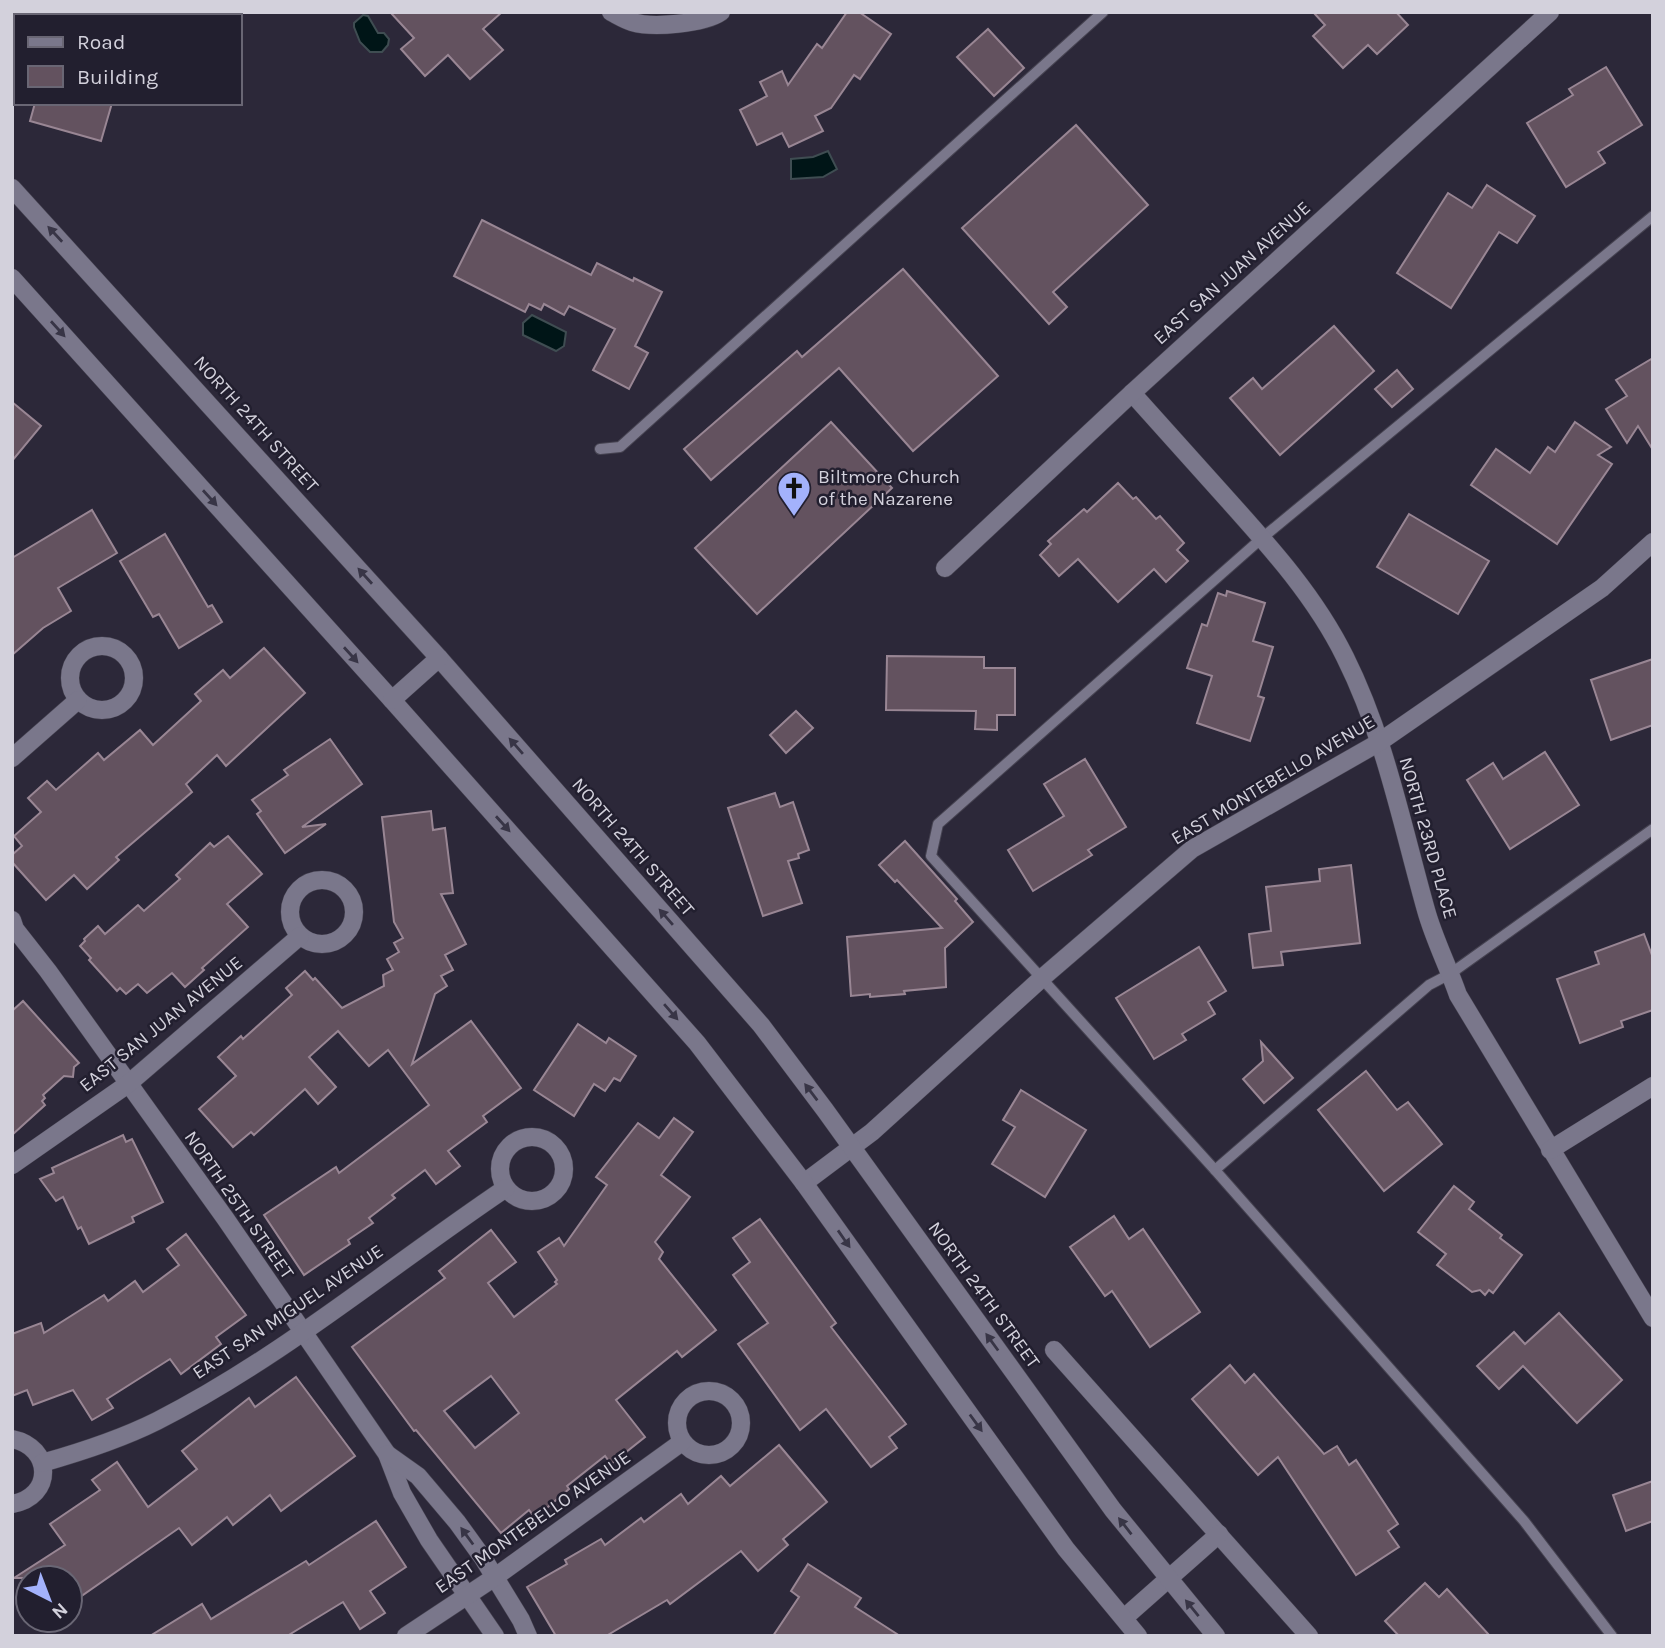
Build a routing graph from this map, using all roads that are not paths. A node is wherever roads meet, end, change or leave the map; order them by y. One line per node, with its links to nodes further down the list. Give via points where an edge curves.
1 (611, 12): 2 (street, via 633,22 681,24)
2 (721, 12)
3 (1103, 12): 9 (lane, via 620,447)
4 (1550, 12): 8 (street, EAST SAN JUAN AVENUE)
5 (12, 188): 13 (street, NORTH 24TH STREET, one-way to 5)
6 (1653, 216): 10 (lane)
7 (12, 278): 15 (street, one-way to 15)
8 (1132, 393): 10 (street, NORTH 23RD PLACE); 12 (street, EAST SAN JUAN AVENUE)
9 (600, 449)
10 (1262, 538): 16 (street, NORTH 23RD PLACE, via 1305,590 1332,634 1360,688); 22 (lane, via 938,824 931,856)
11 (1653, 542): 16 (street, EAST MONTEBELLO AVENUE, via 1602,588)
12 (945, 568)
13 (439, 659): 15 (street); 25 (street, NORTH 24TH STREET, one-way to 13, via 761,1026)
14 (78, 700): 17 (street)
15 (392, 700): 29 (street, one-way to 29, via 697,1043)
16 (1378, 743): 21 (street, NORTH 23RD PLACE, via 1427,912); 22 (street, EAST MONTEBELLO AVENUE, via 1192,849)
17 (12, 758)
18 (1653, 829): 21 (lane)
19 (13, 926): 23 (street, NORTH 25TH STREET)
20 (300, 936): 23 (street, EAST SAN JUAN AVENUE)
21 (1450, 974): 26 (street, NORTH 23RD PLACE); 28 (lane, via 1429,985)
22 (1042, 978): 25 (street, EAST MONTEBELLO AVENUE); 28 (lane)
23 (128, 1084): 27 (street, EAST SAN JUAN AVENUE); 32 (street, NORTH 25TH STREET)
24 (1653, 1086): 26 (street)
25 (852, 1147): 29 (street, EAST MONTEBELLO AVENUE); 41 (street, NORTH 24TH STREET, one-way to 25, via 1113,1510)
26 (1550, 1150): 31 (street, NORTH 23RD PLACE)
27 (12, 1165)
28 (1216, 1170): 50 (lane, via 1524,1521)
29 (804, 1183): 43 (street, one-way to 43, via 1066,1549)
30 (506, 1188): 32 (street, EAST SAN MIGUEL AVENUE)
31 (1653, 1318)
32 (302, 1331): 36 (street, NORTH 25TH STREET); 37 (street, EAST SAN MIGUEL AVENUE, via 195,1401 154,1422)
33 (1054, 1350): 39 (street, NORTH 24TH STREET)
34 (12, 1439): 37 (street, via 31,1446)
35 (682, 1442): 40 (street, EAST MONTEBELLO AVENUE)
36 (387, 1454): 40 (street, NORTH 25TH STREET, one-way to 36, via 418,1476); 42 (street, NORTH 25TH STREET, via 402,1493)
37 (42, 1463): 38 (street, via 43,1475 34,1494)
38 (12, 1504)
39 (1219, 1534): 41 (street); 49 (street, NORTH 24TH STREET)
40 (495, 1577): 42 (street, EAST MONTEBELLO AVENUE); 46 (street, NORTH 25TH STREET)
41 (1168, 1579): 43 (street); 48 (street, NORTH 24TH STREET, one-way to 41)
42 (467, 1595): 44 (street, EAST MONTEBELLO AVENUE); 45 (street, NORTH 25TH STREET)
43 (1124, 1618): 47 (street)
44 (406, 1636)
45 (495, 1636)
46 (528, 1636)
47 (1138, 1636)
48 (1216, 1636)
49 (1309, 1636)
50 (1612, 1636)

